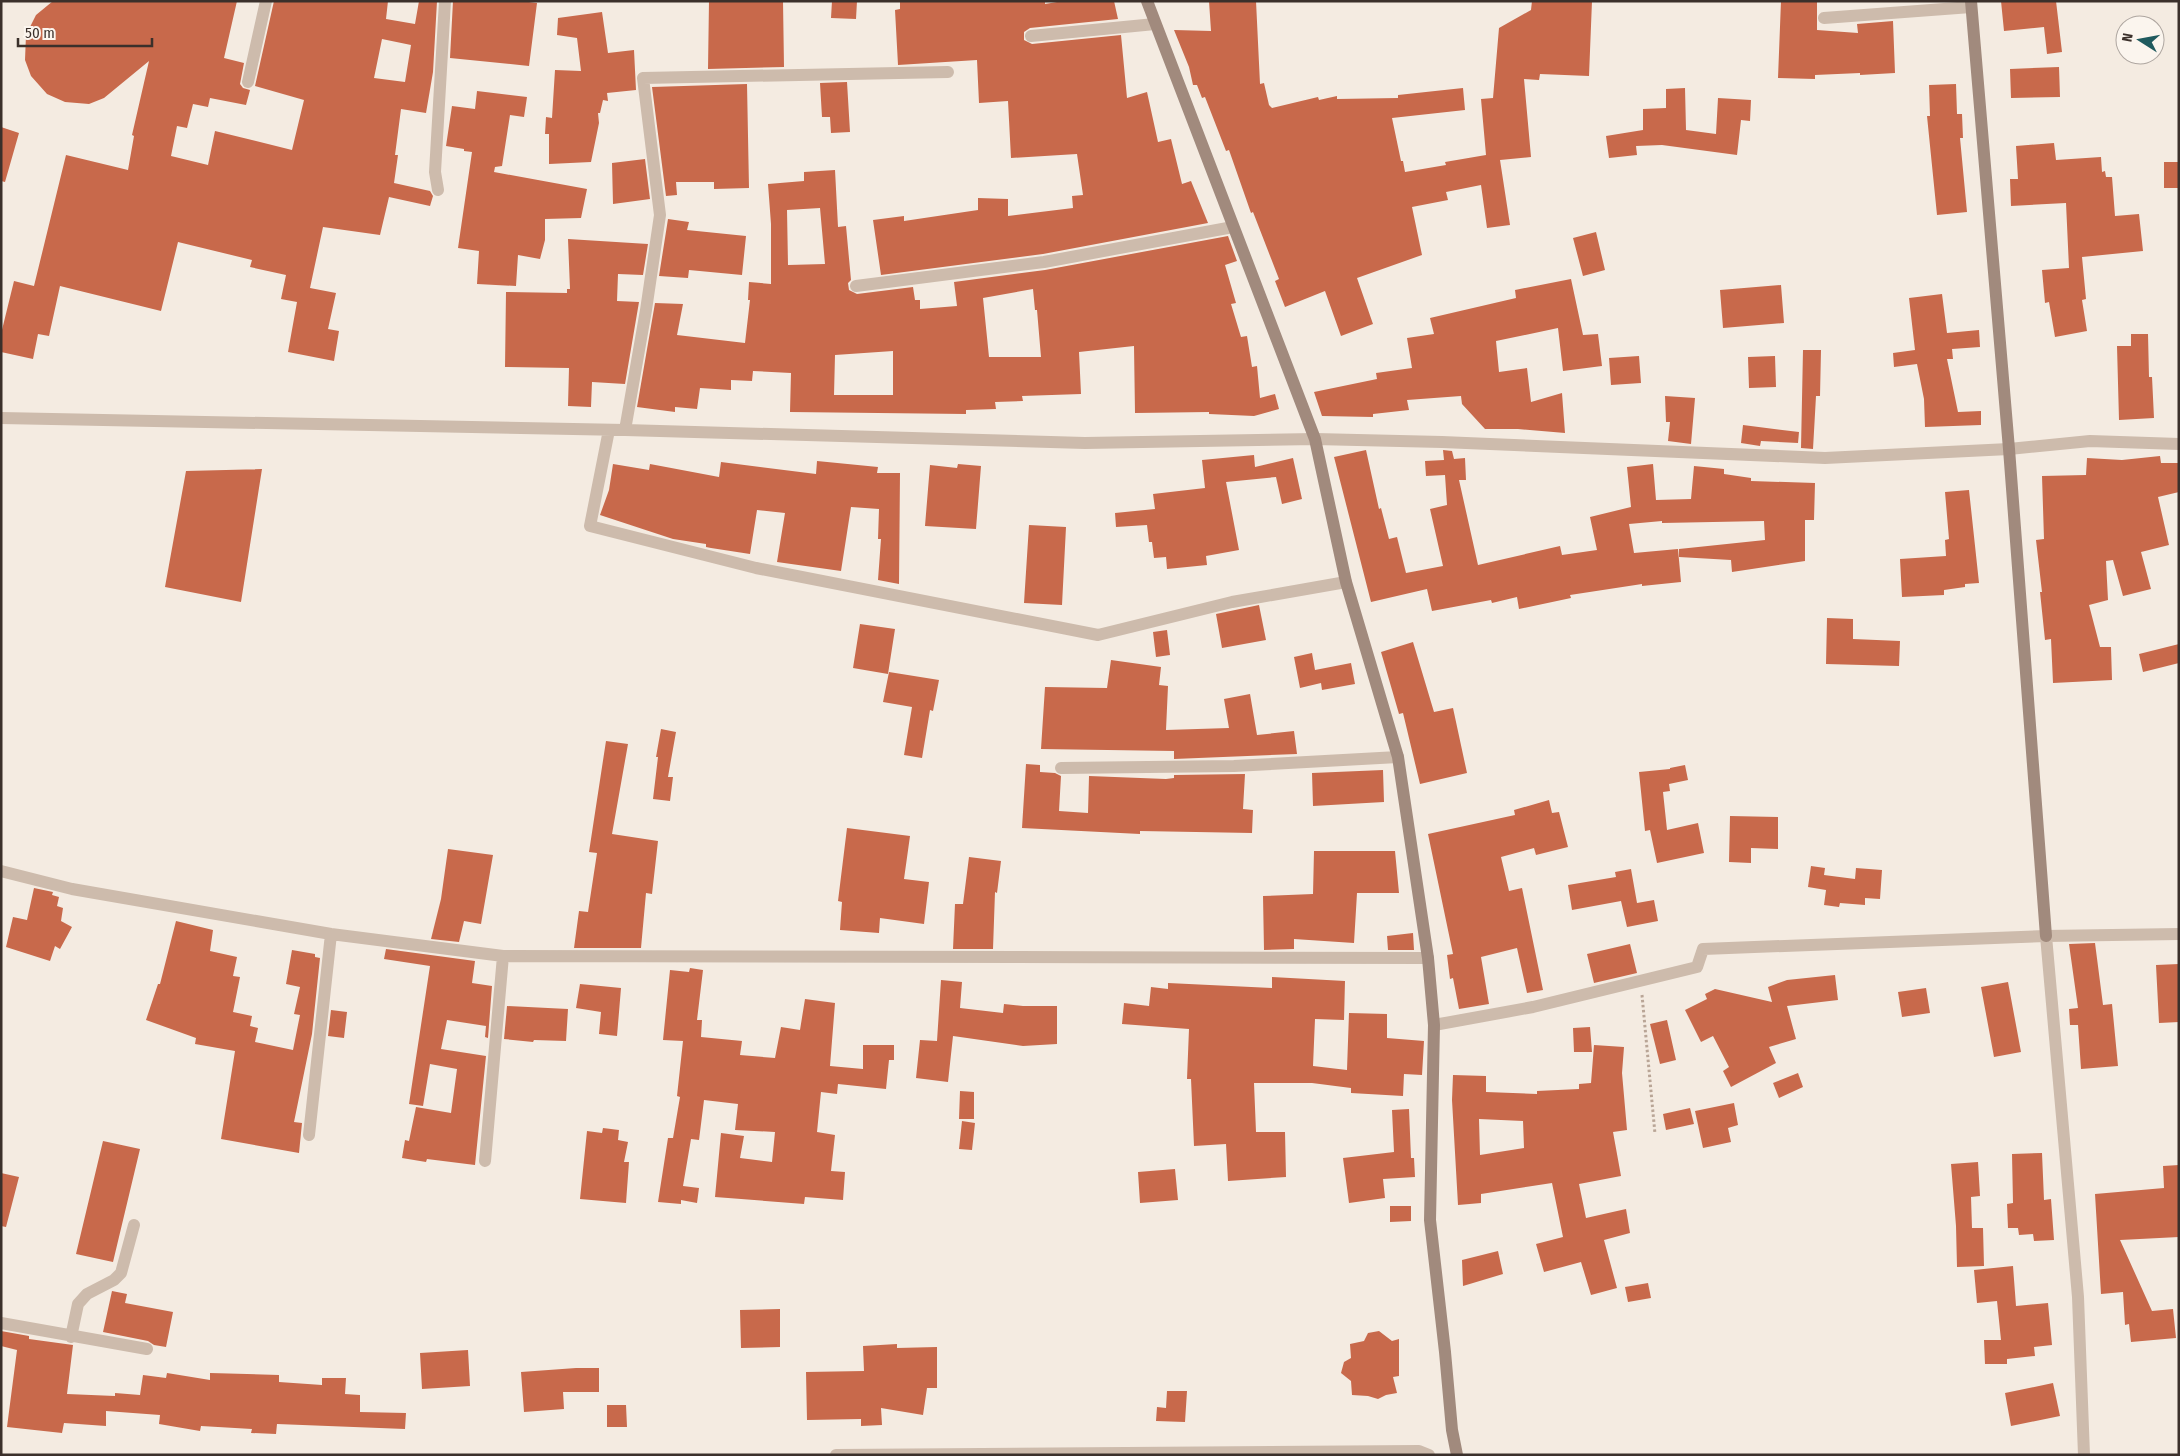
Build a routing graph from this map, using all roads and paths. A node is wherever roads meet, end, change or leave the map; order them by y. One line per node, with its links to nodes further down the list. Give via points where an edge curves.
1 (266, 1): 9 (street)
2 (446, 1): 10 (street, via 435,172)
3 (1147, 1): 6 (street)
4 (1971, 4): 5 (street); 18 (street)
5 (1824, 18)
6 (1156, 24): 7 (street); 11 (street)
7 (1031, 36)
8 (948, 72): 15 (street, via 643,78 660,215)
9 (248, 82)
10 (438, 190)
11 (1233, 227): 12 (street, via 1044,262); 16 (street)
12 (856, 286)
13 (1, 418): 14 (street)
14 (609, 430): 15 (street); 19 (street, via 590,526 756,568 1098,635 1232,602)
15 (625, 430): 16 (street, via 1085,443)
16 (1315, 439): 18 (street, via 1825,458); 19 (street)
17 (2179, 444): 18 (street, via 2090,441)
18 (2009, 449): 25 (street)
19 (1346, 582): 20 (street)
20 (1398, 757): 21 (street, via 1234,766); 27 (street)
21 (1062, 768)
22 (1, 871): 23 (street, via 72,890)
23 (331, 934): 26 (street); 31 (street)
24 (2179, 934): 25 (street)
25 (2046, 936): 28 (street, via 1703,949 1696,967); 40 (street, via 2078,1297)
26 (503, 956): 27 (street); 32 (street)
27 (1428, 958): 29 (street)
28 (1641, 980): 29 (street, via 1533,1007); 30 (path)
29 (1434, 1025): 39 (street, via 1430,1220)
30 (1655, 1134)
31 (309, 1135)
32 (486, 1161)
33 (134, 1225): 35 (street, via 121,1273 87,1294 78,1304)
34 (1, 1322): 35 (street)
35 (71, 1336): 36 (street)
36 (147, 1349)
37 (836, 1455): 38 (street, via 1419,1450)
38 (1429, 1455)
39 (1457, 1455)
40 (2084, 1455)

